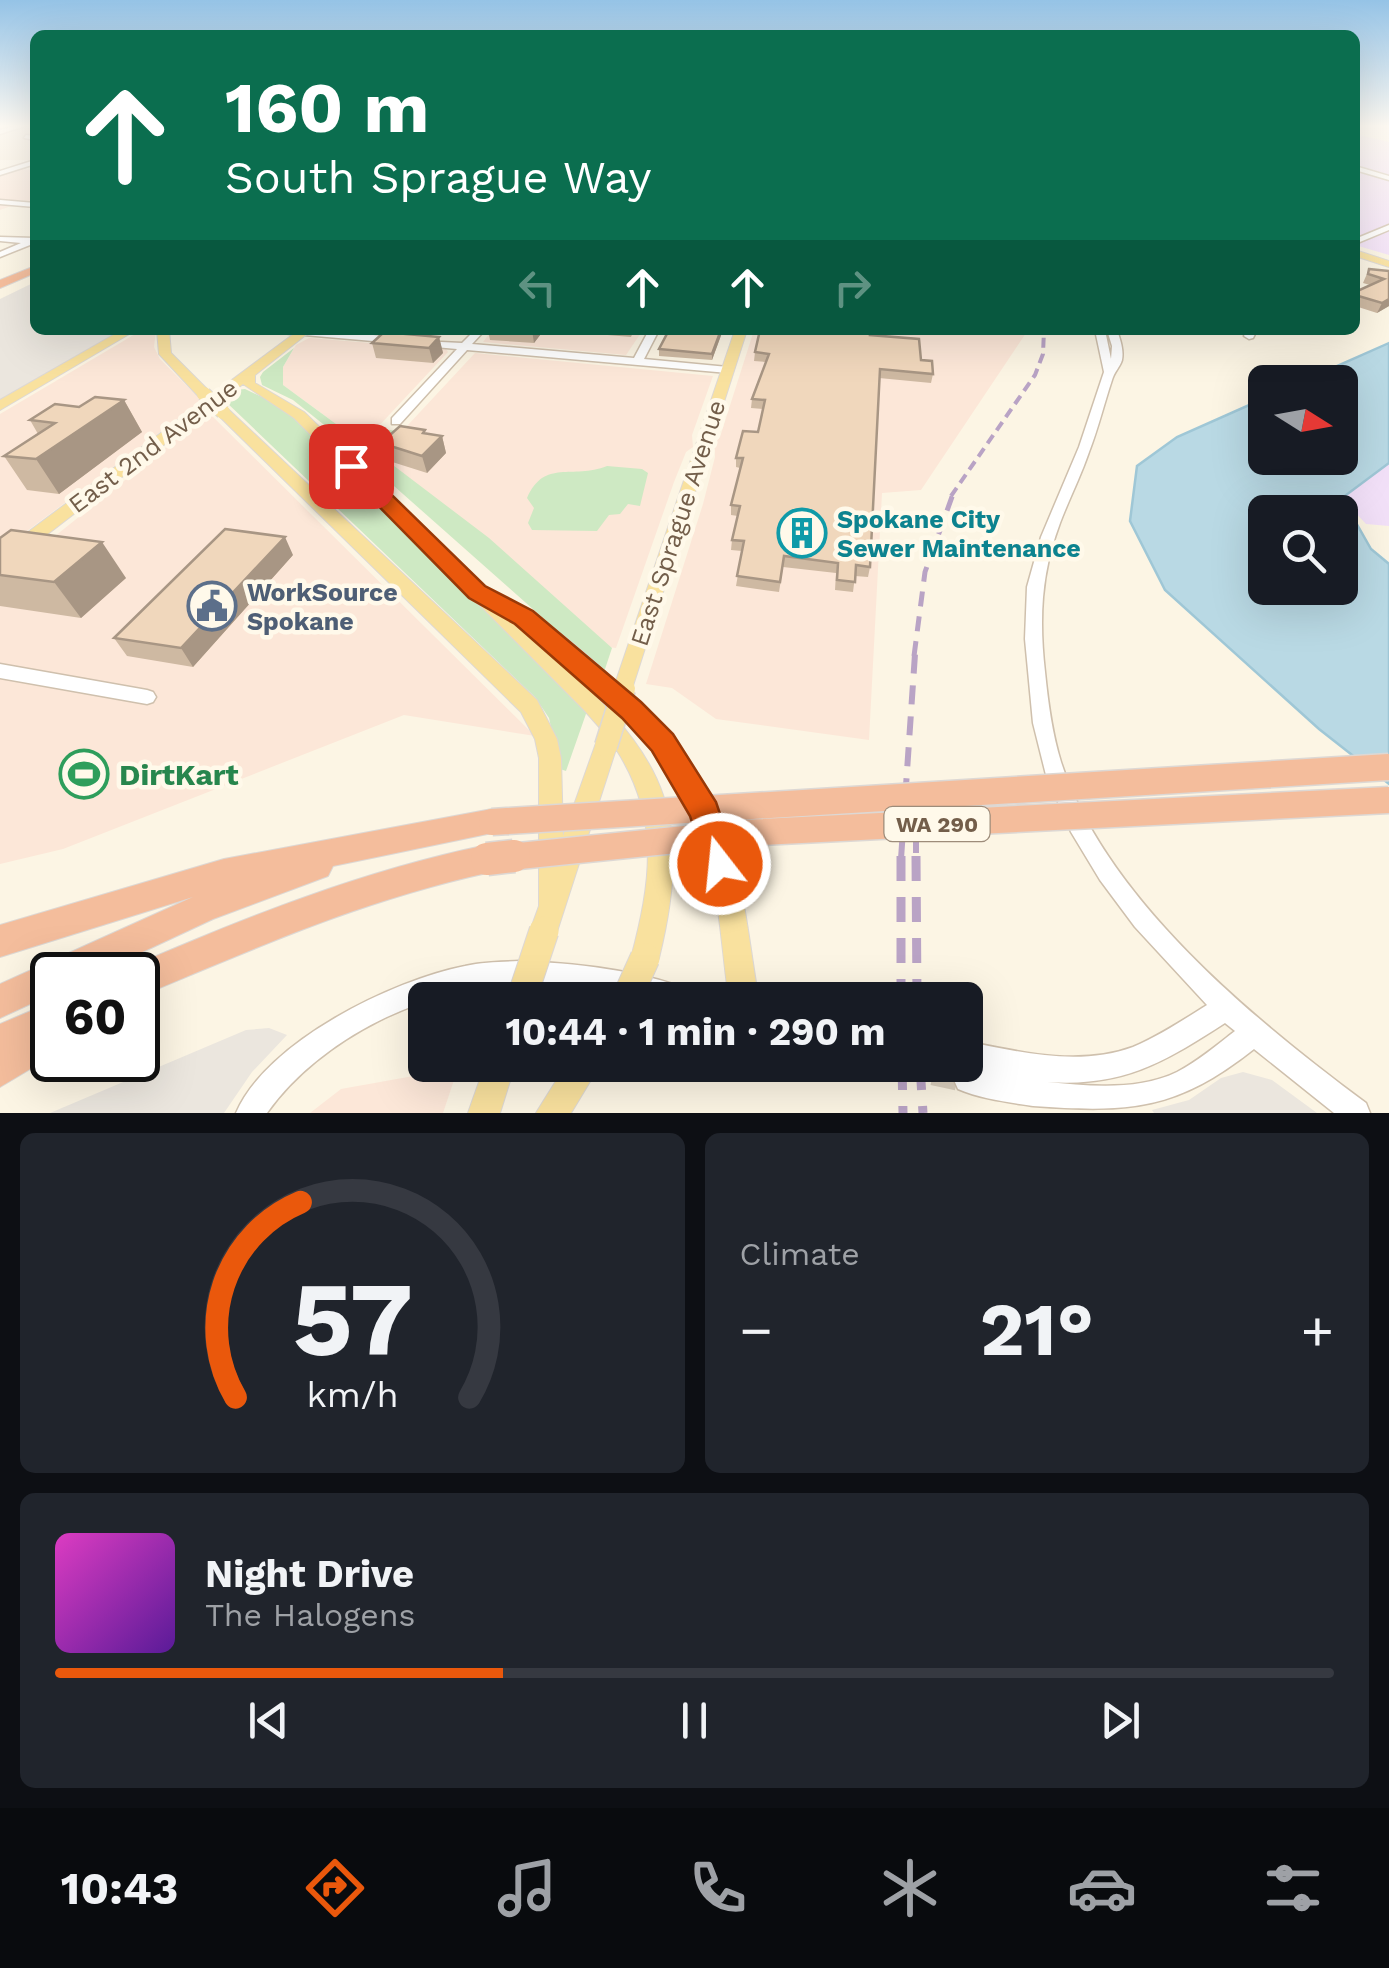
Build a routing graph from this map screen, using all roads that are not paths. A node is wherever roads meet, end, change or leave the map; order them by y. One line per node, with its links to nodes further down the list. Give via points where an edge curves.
1 (0, 202): 2 (street)
2 (30, 205)
3 (1389, 217): 4 (street)
4 (1374, 224): 5 (street); 6 (street)
5 (1389, 227): 10 (street)
6 (1360, 230)
7 (0, 239): 8 (street)
8 (30, 241)
9 (30, 243): 12 (street)
10 (1360, 245)
11 (1360, 250): 14 (main road)
12 (0, 255)
13 (30, 260): 16 (highway)
14 (1389, 261)
15 (30, 270): 17 (highway)
16 (0, 273)
17 (0, 284)
18 (121, 335): 32 (main road)
19 (163, 335): 41 (main road, bridge, via 166,354 204,394 529,706 550,758)
20 (299, 335): 30 (main road, East 2nd Avenue)
21 (344, 335): 27 (street)
22 (475, 335): 27 (street)
23 (651, 335): 28 (street)
24 (739, 335): 29 (main road, East Sprague Avenue)
25 (1101, 335): 31 (street)
26 (1113, 335): 31 (street, via 1117,351)
27 (464, 347): 28 (street); 33 (street)
28 (637, 362): 29 (street)
29 (728, 370): 41 (main road, East Sprague Avenue, bridge)
30 (250, 372): 34 (main road, East 2nd Avenue); 35 (main road, via 250,385 300,415)
31 (1109, 372): 53 (street, via 1052,518 1035,584 1042,727 1067,800 1109,871)
32 (0, 406)
33 (396, 421)
34 (0, 562)
35 (477, 592): 48 (main road, bridge, via 618,731 644,767 661,851 658,900); 49 (main road, via 524,617 662,742 705,812 716,844)
36 (0, 671): 37 (street)
37 (147, 697)
38 (1389, 767): 40 (highway, WA 290, bridge, via 492,822)
39 (1389, 800): 44 (highway, WA 290, bridge, via 744,833 487,860 296,912)
40 (376, 844): 42 (highway, via 224,874); 43 (highway, via 208,906)
41 (548, 918): 46 (main road, East Sprague Avenue, bridge)
42 (0, 942)
43 (107, 952)
44 (160, 972)
45 (453, 982): 47 (street, via 536,974)
46 (528, 982)
47 (599, 982)
48 (634, 982)
49 (741, 982)
50 (30, 987): 52 (highway)
51 (408, 999): 63 (street, via 306,1051)
52 (0, 1001)
53 (1227, 1007): 54 (street); 59 (street, via 1154,1054 1104,1069)
54 (1255, 1032): 60 (street, via 1177,1086 1135,1098 1073,1099); 66 (street)
55 (30, 1033): 57 (highway)
56 (30, 1042): 58 (highway)
57 (0, 1044)
58 (0, 1068)
59 (983, 1068)
60 (983, 1072)
61 (494, 1082): 64 (main road)
62 (573, 1082): 65 (main road)
63 (250, 1113)
64 (484, 1113)
65 (552, 1113)
66 (1356, 1113)

